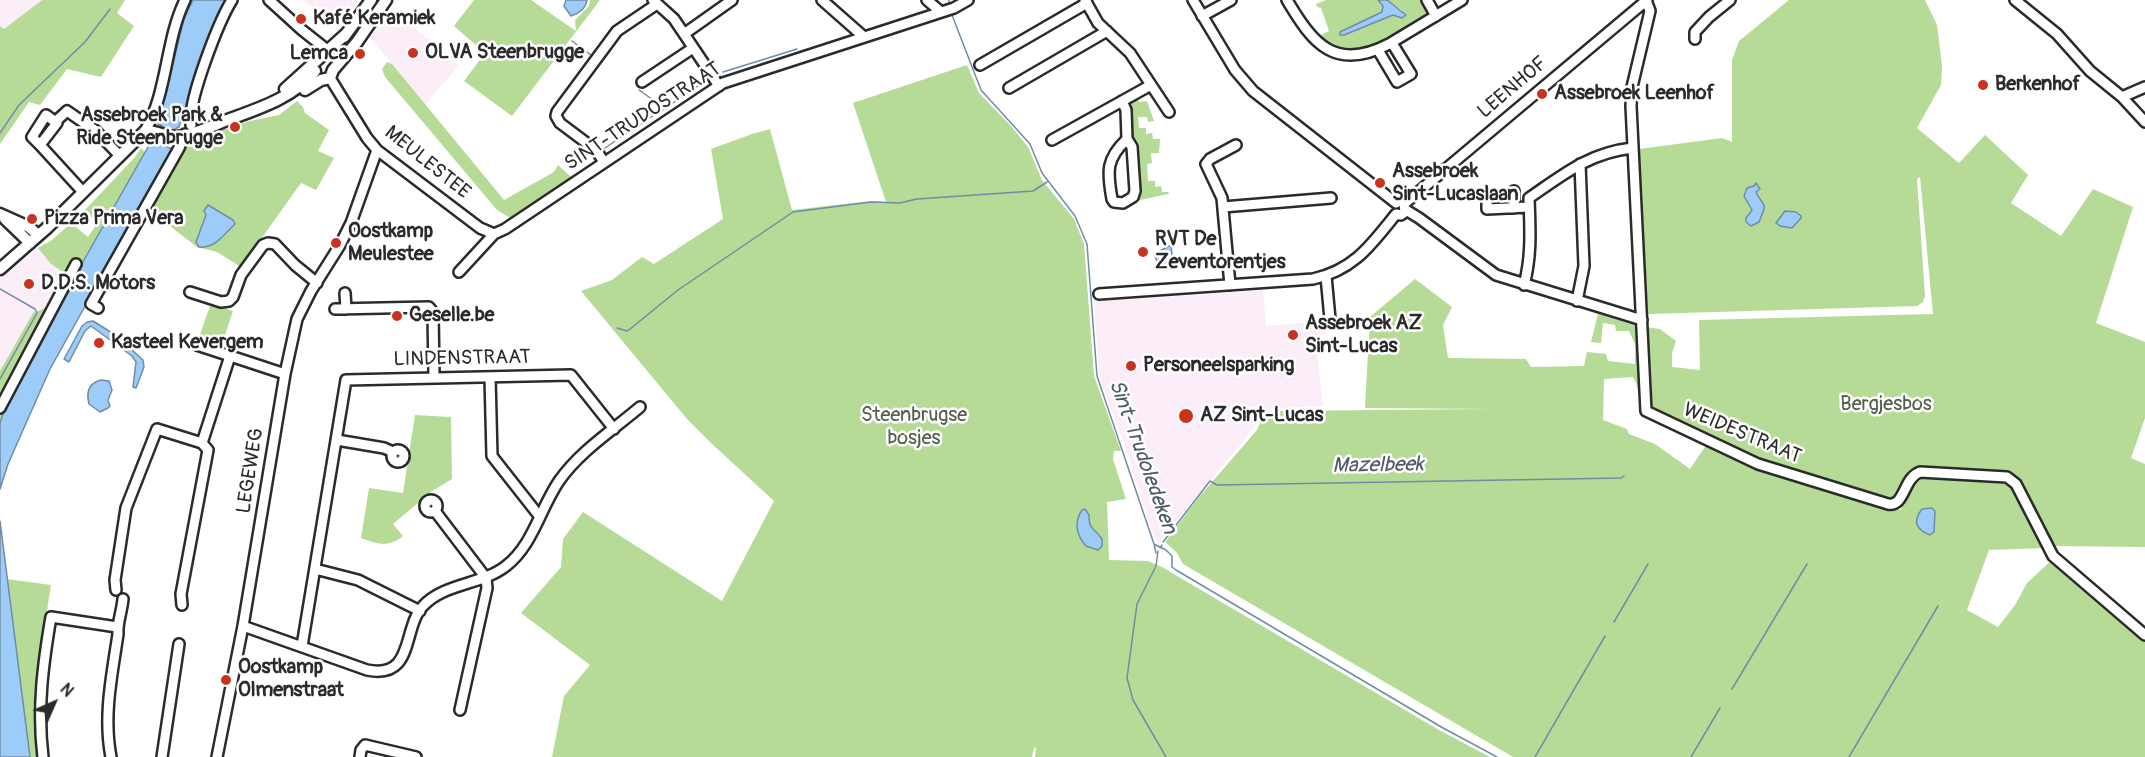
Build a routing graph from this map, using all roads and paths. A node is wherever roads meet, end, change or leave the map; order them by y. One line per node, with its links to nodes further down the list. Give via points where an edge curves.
1 (185, 0): 45 (street)
2 (232, 0): 44 (street, via 202,72)
3 (269, 0): 30 (street)
4 (371, 0): 24 (main road)
5 (386, 0): 33 (main road, via 357,42)
6 (732, 0): 25 (street)
7 (822, 0): 26 (street)
8 (927, 0): 20 (street)
9 (968, 0): 20 (street, SINT-TRUDOSTRAAT)
10 (1193, 0): 21 (street)
11 (1232, 0): 21 (street)
12 (1287, 0): 31 (street, via 1305,30 1322,46 1347,55)
13 (1427, 0): 22 (street)
14 (1462, 0): 22 (street)
15 (1646, 0): 49 (street, WEIDESTRAAT, via 1650,11 1632,87); 58 (street, LEENHOF)
16 (1730, 0): 27 (street, via 1695,32)
17 (2015, 0): 39 (street, via 2049,26 2090,71)
18 (655, 2): 25 (street); 52 (street, via 617,31 557,112 560,123 596,150)
19 (1086, 2): 23 (street); 32 (street)
20 (941, 12): 26 (street, SINT-TRUDOSTRAAT)
21 (1202, 16): 58 (street, via 1235,70 1253,91)
22 (1436, 16): 28 (street)
23 (1107, 31): 35 (street, via 1130,53); 38 (street)
24 (347, 33): 33 (main road); 41 (main road, via 276,96)
25 (684, 34): 29 (street)
26 (864, 37): 36 (street, SINT-TRUDOSTRAAT)
27 (1695, 39)
28 (1392, 42): 31 (street); 31 (street, via 1411,74 1397,82)
29 (693, 48): 34 (street); 36 (street)
30 (326, 49)
31 (1378, 50)
32 (980, 65)
33 (325, 72): 41 (main road); 50 (street, MEULESTEE)
34 (642, 82)
35 (1151, 85): 40 (street); 42 (street)
36 (719, 86): 52 (street, SINT-TRUDOSTRAAT)
37 (2145, 87): 39 (street)
38 (1009, 88)
39 (2122, 97): 43 (street)
40 (1122, 101): 46 (street); 47 (street)
41 (249, 111): 44 (main road)
42 (1169, 112)
43 (2145, 123)
44 (188, 130): 45 (main road, via 176,137); 76 (street, via 91,304)
45 (146, 131): 51 (main road)
46 (1127, 139): 46 (street, via 1111,157 1110,164 1112,199 1119,203 1133,197 1135,191 1132,147)
47 (1052, 140)
48 (1236, 144): 59 (street, via 1206,164 1220,190)
49 (1632, 148): 53 (street, via 1598,154); 80 (street, WEIDESTRAAT)
50 (377, 150): 63 (street, MEULESTEE, via 480,228); 69 (street, LEGEWEG, via 340,245)
51 (120, 156): 54 (main road); 54 (street, via 96,131 68,111 55,122 40,145)
52 (604, 162): 63 (street, SINT-TRUDOSTRAAT)
53 (1580, 164): 60 (street, via 1529,198); 75 (street, via 1584,266)
54 (86, 190): 64 (main road)
55 (1514, 191): 61 (street)
56 (1331, 198): 59 (street)
57 (1487, 198): 61 (street, via 1487,208)
58 (1402, 206): 68 (street, via 1393,209 1396,214 1367,251 1347,267); 71 (street, via 1487,270)
59 (1223, 207): 70 (street)
60 (1529, 207): 61 (street); 71 (street, via 1530,255)
61 (1515, 208)
62 (0, 215): 64 (main road, via 29,227)
63 (494, 234): 67 (street)
64 (34, 239): 66 (main road)
65 (76, 264): 87 (street)
66 (0, 269)
67 (459, 272)
68 (1326, 276): 70 (street); 79 (street)
69 (317, 282): 72 (street, via 283,250 268,243 243,272 229,301); 83 (street, LEGEWEG, via 297,319)
70 (1230, 285): 74 (street)
71 (1524, 285): 75 (street)
72 (190, 292)
73 (345, 293): 78 (street)
74 (1099, 294)
75 (1577, 301): 80 (street)
76 (98, 308)
77 (335, 309): 78 (street)
78 (346, 309): 84 (street, via 429,307 433,312)
79 (1329, 320)
80 (1642, 320): 102 (street, WEIDESTRAAT, via 1645,409 1649,414 1758,464 1893,505 1898,503 1909,478 1920,472 2007,477 2016,484 2053,556)
81 (197, 345): 82 (street)
82 (230, 356): 83 (street); 90 (street)
83 (285, 374): 100 (street, LEGEWEG)
84 (434, 377): 85 (street, LINDENSTRAAT); 89 (street, LINDENSTRAAT, via 346,380)
85 (490, 377): 88 (street, LINDENSTRAAT, via 571,375); 93 (street, via 492,456)
86 (640, 407): 88 (street)
87 (0, 408)
88 (614, 429): 93 (street, via 565,474)
89 (337, 440): 91 (street); 94 (street, LINDENSTRAAT)
90 (202, 443): 96 (street, via 157,429 126,508); 98 (street, via 207,450)
91 (393, 452)
92 (435, 511): 95 (street)
93 (540, 517): 95 (street, via 519,553)
94 (315, 569): 99 (street, via 358,580); 104 (street, LINDENSTRAAT)
95 (486, 578): 99 (street, via 443,593); 105 (street)
96 (116, 590)
97 (123, 599): 101 (street)
98 (182, 605)
99 (420, 611): 104 (street, via 401,659 389,669 367,670)
100 (243, 626): 104 (street); 109 (street, LEGEWEG)
101 (117, 627): 106 (street, via 51,617 41,684); 107 (street, via 107,715)
102 (2145, 635)
103 (179, 644): 108 (street)
104 (302, 646)
105 (460, 710)
106 (43, 757)
107 (111, 757)
108 (162, 757)
109 (217, 757)
110 (360, 757): 111 (street, via 365,745)
111 (416, 757)

